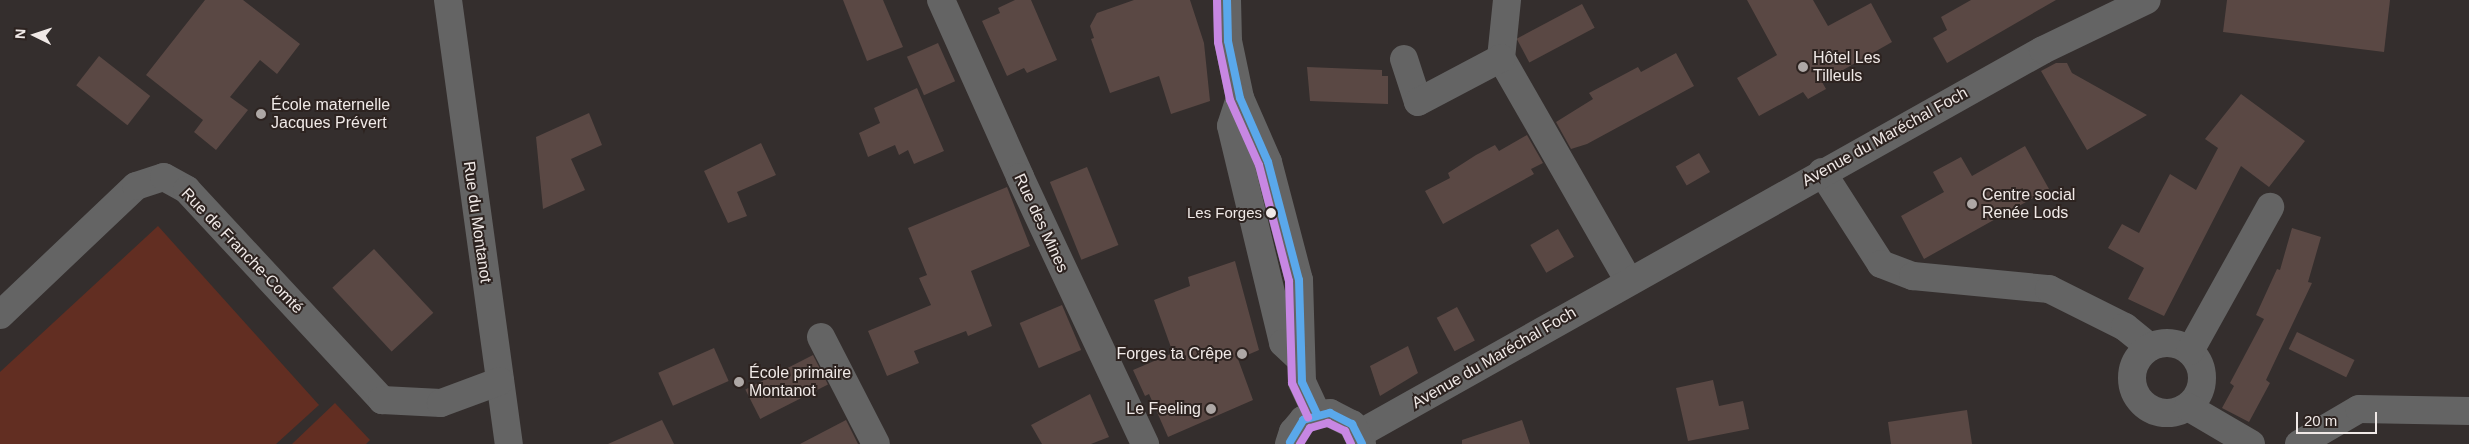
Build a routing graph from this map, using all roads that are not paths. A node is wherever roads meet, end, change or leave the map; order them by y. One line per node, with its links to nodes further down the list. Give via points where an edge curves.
1 (448, 0): 15 (street, Rue du Montanot)
2 (941, 0): 22 (street, Rue des Mines)
3 (1227, 0): 18 (street, via 1228,41 1240,98 1268,162 1299,280 1302,382)
4 (1507, 0): 6 (street)
5 (2146, 0): 8 (street, Avenue du Maréchal Foch, via 2043,50)
6 (1501, 58): 7 (street, via 1418,102); 10 (street)
7 (1404, 59)
8 (1822, 172): 10 (street, Avenue du Maréchal Foch); 13 (street, via 1880,264 1913,276 2049,289 2125,327)
9 (2270, 207): 14 (street)
10 (1628, 280): 19 (street, Avenue du Maréchal Foch)
11 (0, 315): 15 (street, Rue de Franche-Comté, via 136,186 164,177 187,190 382,400 440,403)
12 (822, 337): 21 (street)
13 (2150, 347): 14 (street, via 2171,342); 16 (street, via 2137,359 2132,375 2135,392 2148,408 2168,414)
14 (2190, 351): 16 (street, via 2202,369 2201,390)
15 (500, 381): 20 (street, Rue du Montanot)
16 (2188, 407): 24 (street)
17 (2469, 411): 25 (street, via 2358,409)
18 (1317, 414): 19 (street, via 1342,416); 23 (street, via 1303,420 1293,432)
19 (1361, 439)
20 (509, 444)
21 (876, 444)
22 (1145, 444)
23 (1289, 444)
24 (2251, 444)
25 (2299, 444)

